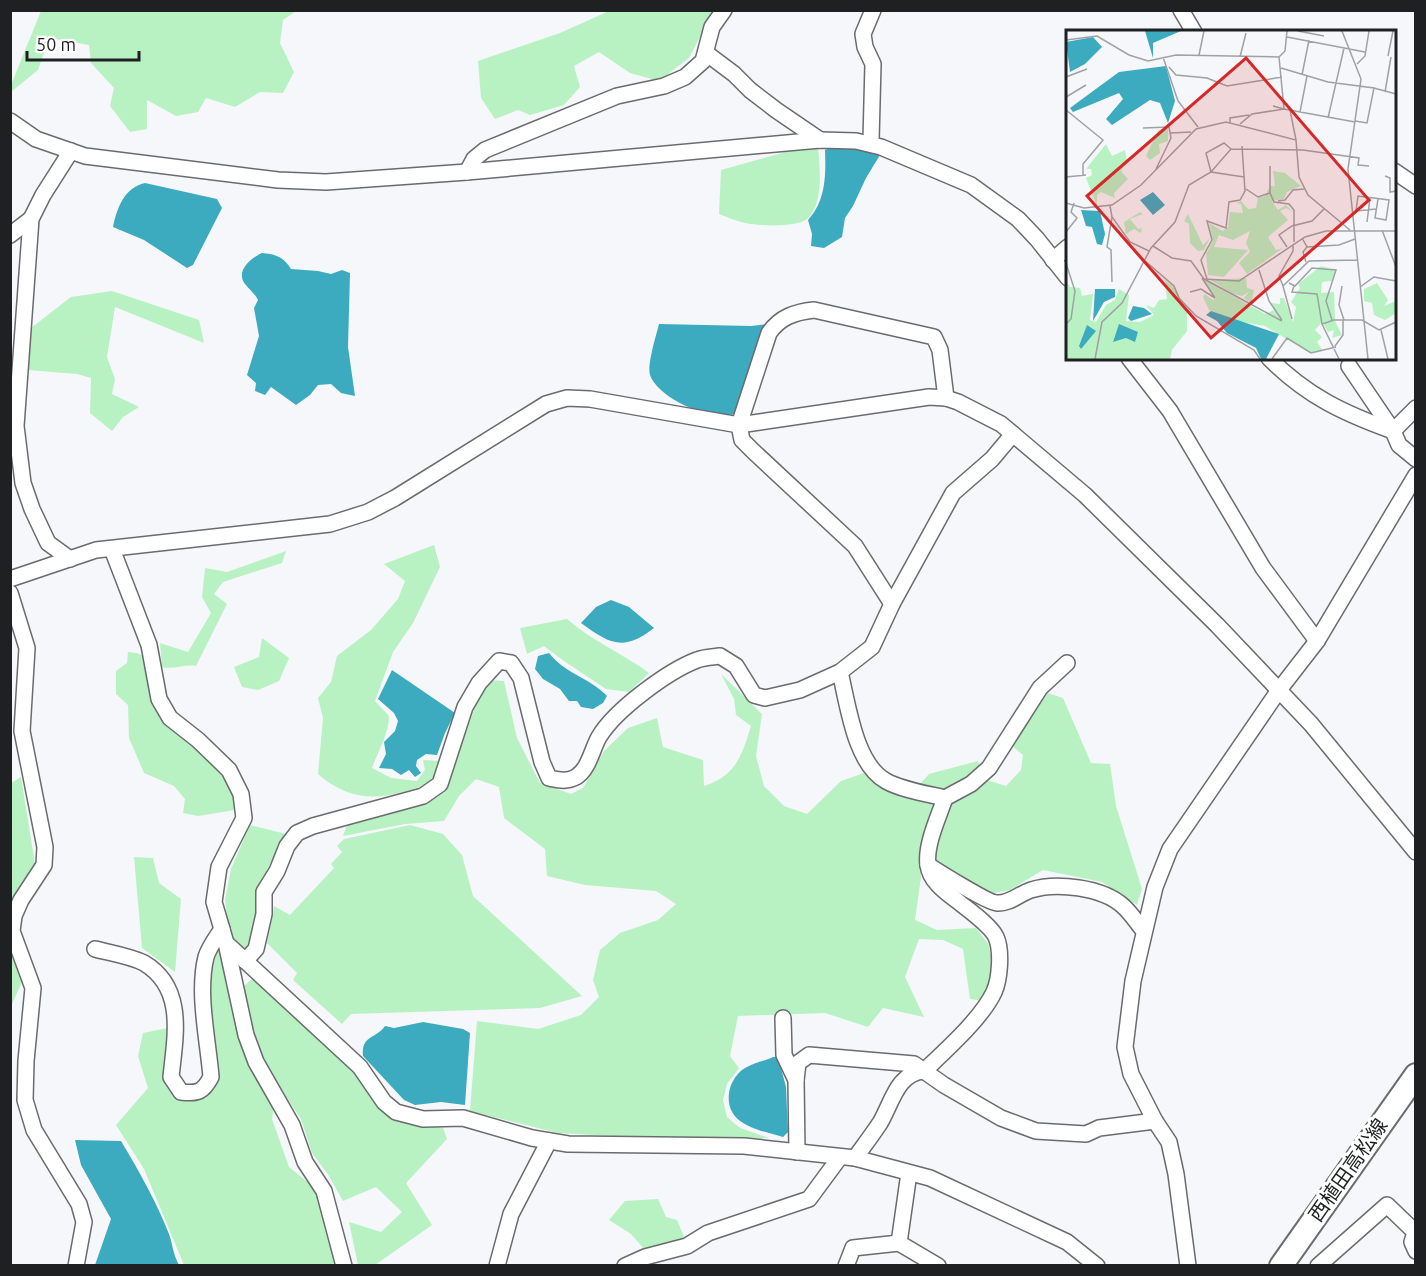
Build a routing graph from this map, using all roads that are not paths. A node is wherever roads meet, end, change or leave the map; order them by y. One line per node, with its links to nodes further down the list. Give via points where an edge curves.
1 (724, 10): 5 (street, via 712,27)
2 (873, 10): 8 (street, via 863,34 873,64)
3 (1181, 10): 4 (street)
4 (1193, 30)
5 (706, 53): 7 (street); 10 (street, via 703,61 685,77 664,86 617,96 485,150)
6 (10, 121): 9 (street, via 36,139)
7 (820, 140): 10 (street); 16 (street, via 856,141 882,147 971,185 1018,219)
8 (871, 140)
9 (71, 151): 10 (street, via 84,156 302,181); 13 (street)
10 (467, 172)
11 (1396, 172): 12 (street)
12 (1416, 186)
13 (31, 219): 14 (street); 29 (street, via 16,426 23,483 32,509 48,543)
14 (10, 236)
15 (1066, 249): 16 (street)
16 (1053, 260): 17 (street)
17 (1066, 276)
18 (1131, 360): 33 (street, via 1170,411 1263,568)
19 (1271, 360): 24 (street, via 1321,401)
20 (1349, 366): 24 (street)
21 (946, 398): 23 (street, via 929,397); 23 (street, via 940,350 934,337 814,310 799,311 769,333); 25 (street, via 980,411)
22 (1416, 408): 24 (street)
23 (739, 425): 28 (street, via 567,398 546,404 395,498 359,515 330,524); 32 (street, via 742,440 855,546)
24 (1393, 431): 26 (street, via 1399,445)
25 (1013, 434): 32 (street, via 992,459 953,493); 36 (street, via 1085,495)
26 (1416, 459)
27 (1416, 475): 33 (street)
28 (112, 549): 29 (street); 41 (street, via 149,645 159,699 170,718 228,770 241,794 244,818 219,867 214,902)
29 (70, 559): 30 (street)
30 (10, 579)
31 (10, 593): 57 (street, via 27,648 22,731 45,847 44,865 21,900 12,931 33,988 25,1100 34,1130 79,1204 84,1222)
32 (892, 604): 35 (street, via 872,647)
33 (1317, 641): 36 (street)
34 (1067, 663): 37 (street, via 1040,688 989,768)
35 (840, 672): 37 (street, via 868,765 886,781); 43 (street, via 800,690 765,698 754,695 736,666 720,656 698,660 653,685 610,723 578,776 565,781 549,778 521,678 511,663 499,661 479,683 465,707 440,784 423,796 297,833 264,892 264,914 256,949)
36 (1279, 690): 38 (street, via 1311,723); 40 (street, via 1170,849)
37 (945, 798): 39 (street, via 930,842)
38 (1416, 852)
39 (928, 865): 40 (street, via 995,903 1008,902 1043,886 1064,885 1112,898 1124,906); 45 (street, via 938,886 996,936 1000,957 995,990 986,1005)
40 (1144, 931): 48 (street, via 1125,1047 1131,1074)
41 (224, 936): 42 (street, via 214,940 206,956 202,986 211,1077 204,1090 196,1094 181,1092 171,1077 176,1028 167,985 142,962); 43 (street); 58 (street, via 246,1035 256,1062 292,1125 304,1162 324,1191)
42 (95, 949)
43 (245, 961): 49 (street, via 360,1067 384,1102 396,1112 423,1119 463,1118)
44 (783, 1018): 47 (street, via 784,1055)
45 (924, 1071): 47 (street, via 914,1064 809,1055 798,1063); 48 (street, via 1001,1118 1036,1131 1086,1134 1099,1128); 51 (street, via 914,1072 902,1083 881,1121)
46 (1416, 1075): 56 (main road, 西植田高松線)
47 (796, 1080): 50 (street)
48 (1155, 1121): 65 (street, via 1169,1142)
49 (549, 1141): 50 (street, via 744,1146); 53 (street, via 511,1214)
50 (797, 1152): 51 (street)
51 (848, 1158): 52 (street); 61 (street, via 809,1199)
52 (909, 1173): 54 (street); 64 (street, via 930,1178 1067,1242)
53 (503, 1242): 59 (street); 60 (street)
54 (899, 1243): 62 (street, via 854,1248); 63 (street)
55 (1416, 1251): 66 (street, via 1412,1242 1415,1232 1387,1205)
56 (1289, 1263)
57 (76, 1266)
58 (344, 1266)
59 (497, 1266)
60 (508, 1266)
61 (625, 1266)
62 (846, 1266)
63 (938, 1266)
64 (1097, 1266)
65 (1188, 1266)
66 (1318, 1266)

